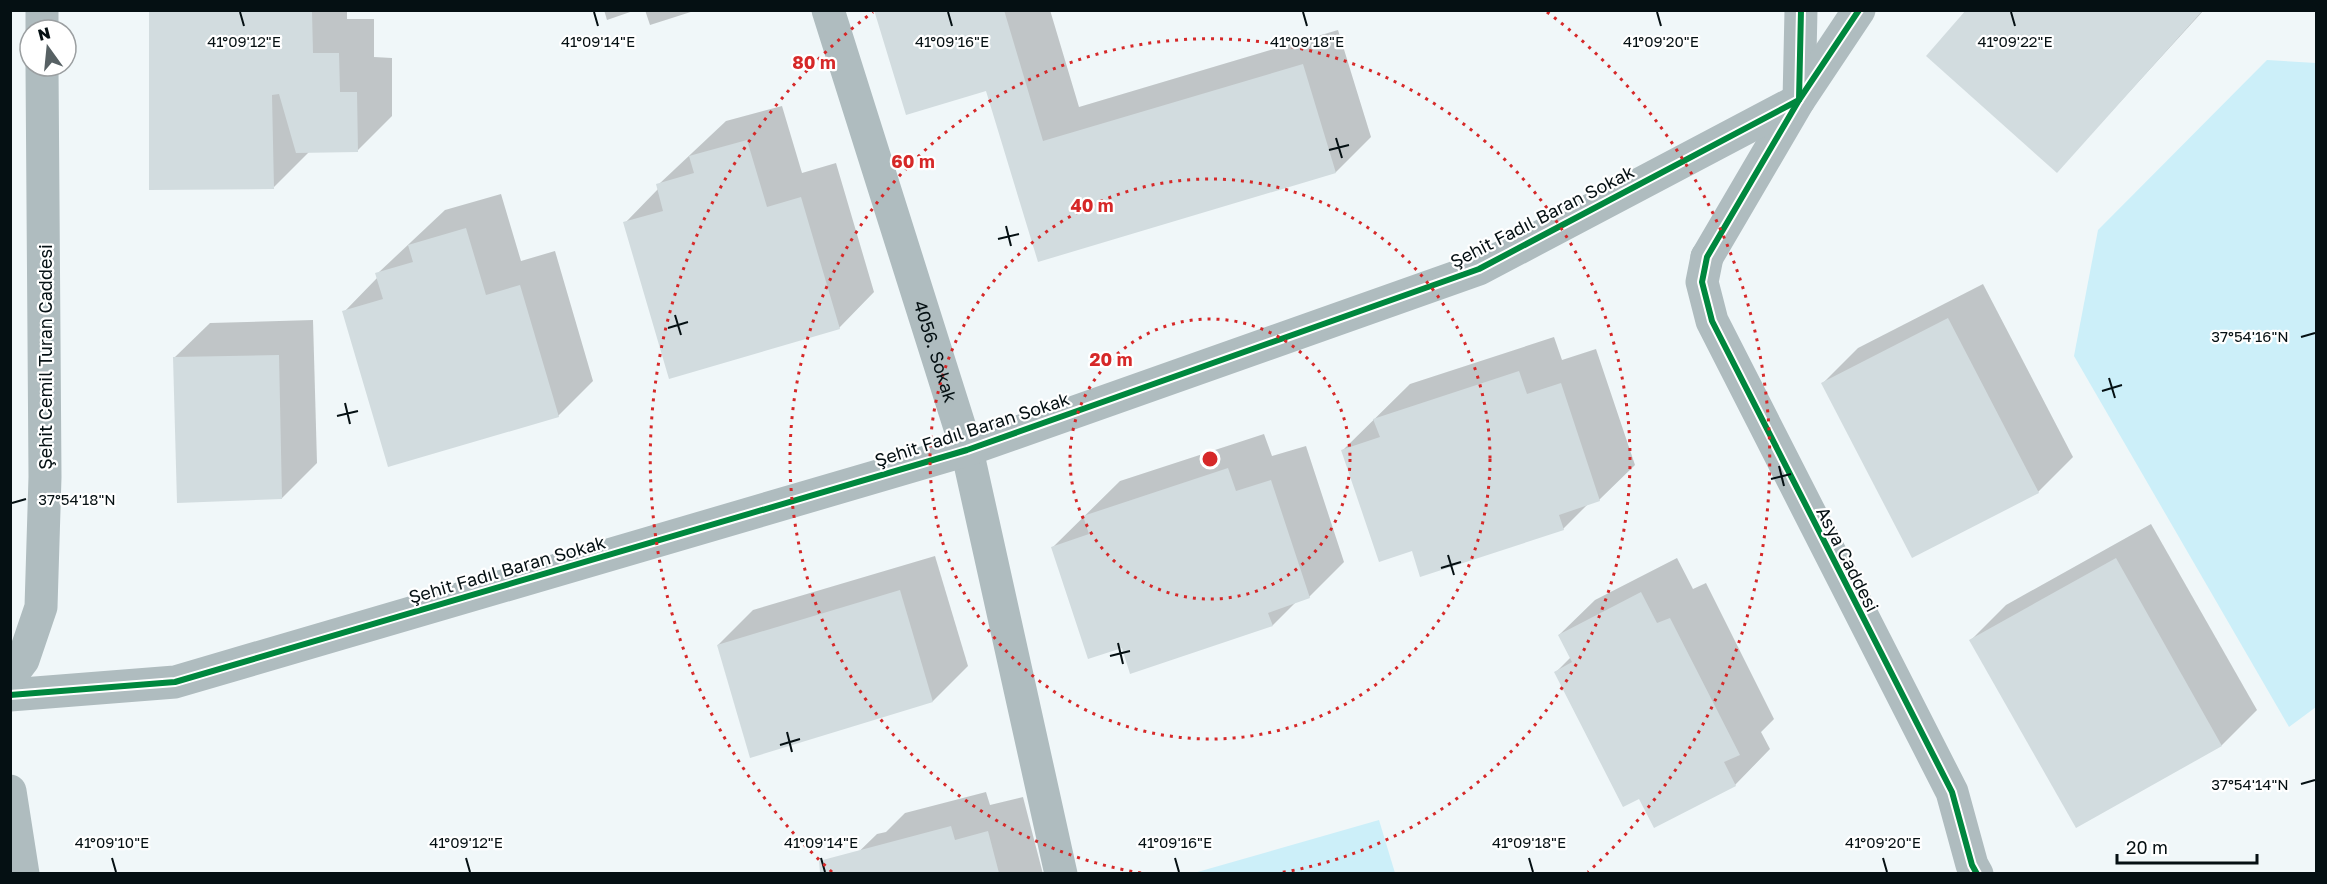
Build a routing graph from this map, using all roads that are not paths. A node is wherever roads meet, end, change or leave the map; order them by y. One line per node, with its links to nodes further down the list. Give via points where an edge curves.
1 (828, 10): 6 (street, 4056. Sokak)
2 (1802, 10): 5 (street)
3 (1859, 10): 5 (street, Şehit Fadıl Baran Sokak)
4 (42, 78): 7 (street, Şehit Cemil Turan Caddesi, via 45,477 41,608 23,660)
5 (1799, 100): 6 (street, Şehit Fadıl Baran Sokak, via 1479,269); 12 (street, Asya Caddesi, via 1707,257 1702,282 1712,321 1952,792)
6 (967, 450): 8 (street, Şehit Fadıl Baran Sokak, via 175,682); 11 (street, 4056. Sokak)
7 (10, 677)
8 (10, 695)
9 (10, 791): 10 (street)
10 (23, 873)
11 (1061, 873)
12 (1977, 873)

